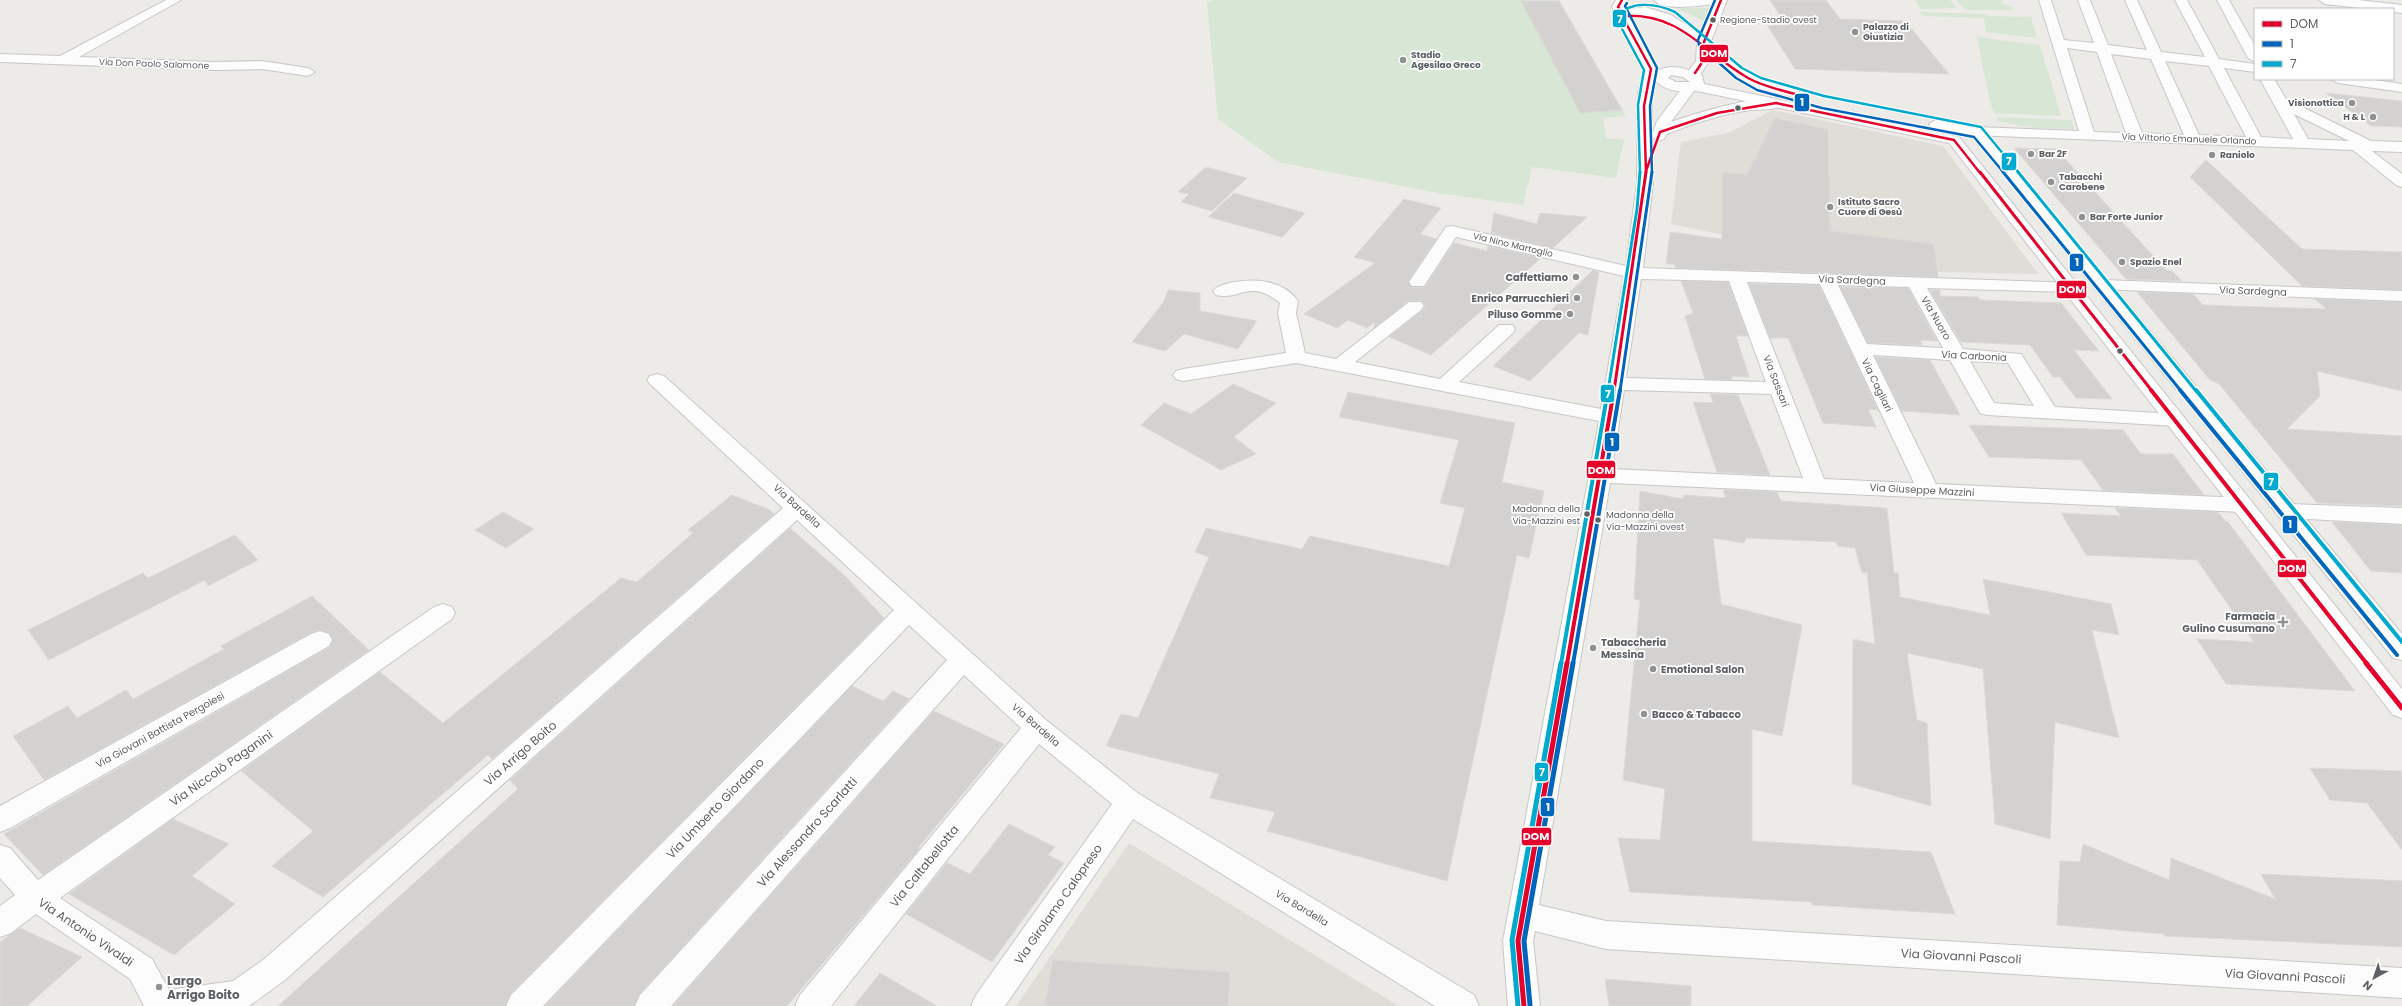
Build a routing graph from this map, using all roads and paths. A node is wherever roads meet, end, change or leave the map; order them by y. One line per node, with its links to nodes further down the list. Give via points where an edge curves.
1 (175, 0): 20 (street)
2 (1622, 0): 13 (street, via 1618,7)
3 (1660, 0): 4 (street, via 1689,4)
4 (1715, 0)
5 (1721, 0): 14 (street)
6 (2045, 0): 15 (street)
7 (2084, 0): 16 (street)
8 (2131, 0): 17 (street)
9 (2181, 0): 21 (street)
10 (2223, 0): 18 (street)
11 (2325, 0): 12 (street)
12 (2393, 8)
13 (1625, 16): 14 (street, via 1639,9 1662,12 1677,20); 24 (street, via 1627,25)
14 (1704, 42): 27 (street, via 1703,61); 29 (street, via 1739,73 1759,84)
15 (2058, 43): 16 (street); 34 (street)
16 (2102, 49): 17 (street); 35 (street)
17 (2156, 55): 21 (street); 36 (street)
18 (2254, 56)
19 (0, 58): 20 (street, Via Don Paolo Salomone)
20 (62, 60): 23 (street, Via Don Paolo Salomone, via 214,66 262,65)
21 (2214, 63): 22 (street); 37 (street)
22 (2254, 68)
23 (308, 72)
24 (1655, 75): 27 (street, via 1673,86); 42 (street, via 1644,118)
25 (2268, 80): 30 (street)
26 (2345, 80): 28 (street)
27 (1693, 81): 29 (street); 31 (street); 32 (street, via 1664,121)
28 (2402, 88)
29 (1823, 102): 33 (street, Via Vittorio Emanuele Orlando)
30 (2280, 102): 38 (street); 40 (street)
31 (1776, 104): 32 (street, via 1733,107 1710,112); 50 (street, via 1954,140)
32 (1660, 132): 42 (street)
33 (1977, 132): 34 (street, Via Vittorio Emanuele Orlando); 49 (street)
34 (2088, 136): 35 (street, Via Vittorio Emanuele Orlando)
35 (2136, 138): 36 (street, Via Vittorio Emanuele Orlando)
36 (2194, 140): 37 (street, Via Vittorio Emanuele Orlando)
37 (2256, 142): 38 (street, Via Vittorio Emanuele Orlando)
38 (2303, 143): 39 (street, Via Vittorio Emanuele Orlando)
39 (2356, 145): 40 (street, Via Vittorio Emanuele Orlando); 43 (street)
40 (2372, 146): 41 (street, Via Vittorio Emanuele Orlando)
41 (2402, 147)
42 (1646, 171): 44 (street)
43 (2402, 182)
44 (1633, 273): 45 (street, Via Sardegna); 47 (street, Via Nino Martoglio, via 1452,231); 61 (street)
45 (1736, 276): 46 (street, Via Sardegna); 63 (street, Via Sassari)
46 (1827, 280): 48 (street, Via Sardegna); 55 (street, Via Cagliari)
47 (1418, 282)
48 (1915, 282): 50 (street, Via Sardegna); 56 (street, Via Nuoro)
49 (2103, 285): 52 (street, Via Sardegna); 72 (street)
50 (2071, 287): 66 (street)
51 (1222, 291): 57 (street, via 1238,285 1276,289 1289,301 1286,313)
52 (2402, 296)
53 (1415, 306): 58 (street)
54 (1506, 329): 62 (street)
55 (1860, 349): 56 (street, Via Carbonia); 69 (street, Via Cagliari)
56 (1956, 354): 64 (street, Via Carbonia, via 2014,358); 64 (street, Via Nuoro, via 1987,409)
57 (1296, 357): 58 (street); 59 (street)
58 (1340, 365): 62 (street)
59 (1183, 375)
60 (657, 380): 71 (street, Via Bardella)
61 (1615, 384): 63 (street); 65 (street)
62 (1445, 385): 65 (street)
63 (1779, 388): 68 (street, Via Sassari)
64 (2049, 413): 66 (street)
65 (1610, 417): 67 (street)
66 (2176, 420): 70 (street)
67 (1601, 476): 68 (street, Via Giuseppe Mazzini); 85 (street)
68 (1816, 486): 69 (street, Via Giuseppe Mazzini)
69 (1928, 490): 70 (street, Via Giuseppe Mazzini)
70 (2242, 504): 79 (street)
71 (798, 507): 74 (street, Via Bardella); 88 (street, Via Arrigo Boito, via 274,970)
72 (2289, 511): 73 (street); 77 (street)
73 (2402, 516)
74 (909, 610): 78 (street, Via Bardella); 90 (street, Via Umberto Giordano)
75 (443, 613): 84 (street, Via Niccolò Paganini)
76 (320, 640): 82 (street, Via Giovani Battista Pergolesi)
77 (2402, 651)
78 (963, 659): 80 (street, Via Bardella); 91 (street, Via Alessandro Scarlatti)
79 (2402, 708)
80 (1037, 727): 81 (street, Via Bardella); 92 (street, Via Caltabellotta)
81 (1129, 802): 93 (street, Via Girolamo Calopreso); 94 (street, Via Bardella)
82 (0, 820)
83 (0, 857): 84 (street, Via Antonio Vivaldi)
84 (36, 898): 86 (street, Via Niccolò Paganini); 89 (street, Via Antonio Vivaldi, via 141,969)
85 (1523, 915): 87 (street, Via Giovanni Pascoli, via 1606,935); 95 (street, via 1518,941)
86 (0, 923)
87 (2402, 982)
88 (246, 1000): 89 (street)
89 (161, 1006)
90 (522, 1006)
91 (651, 1006)
92 (811, 1006)
93 (987, 1006)
94 (1463, 1006)
95 (1524, 1006)

